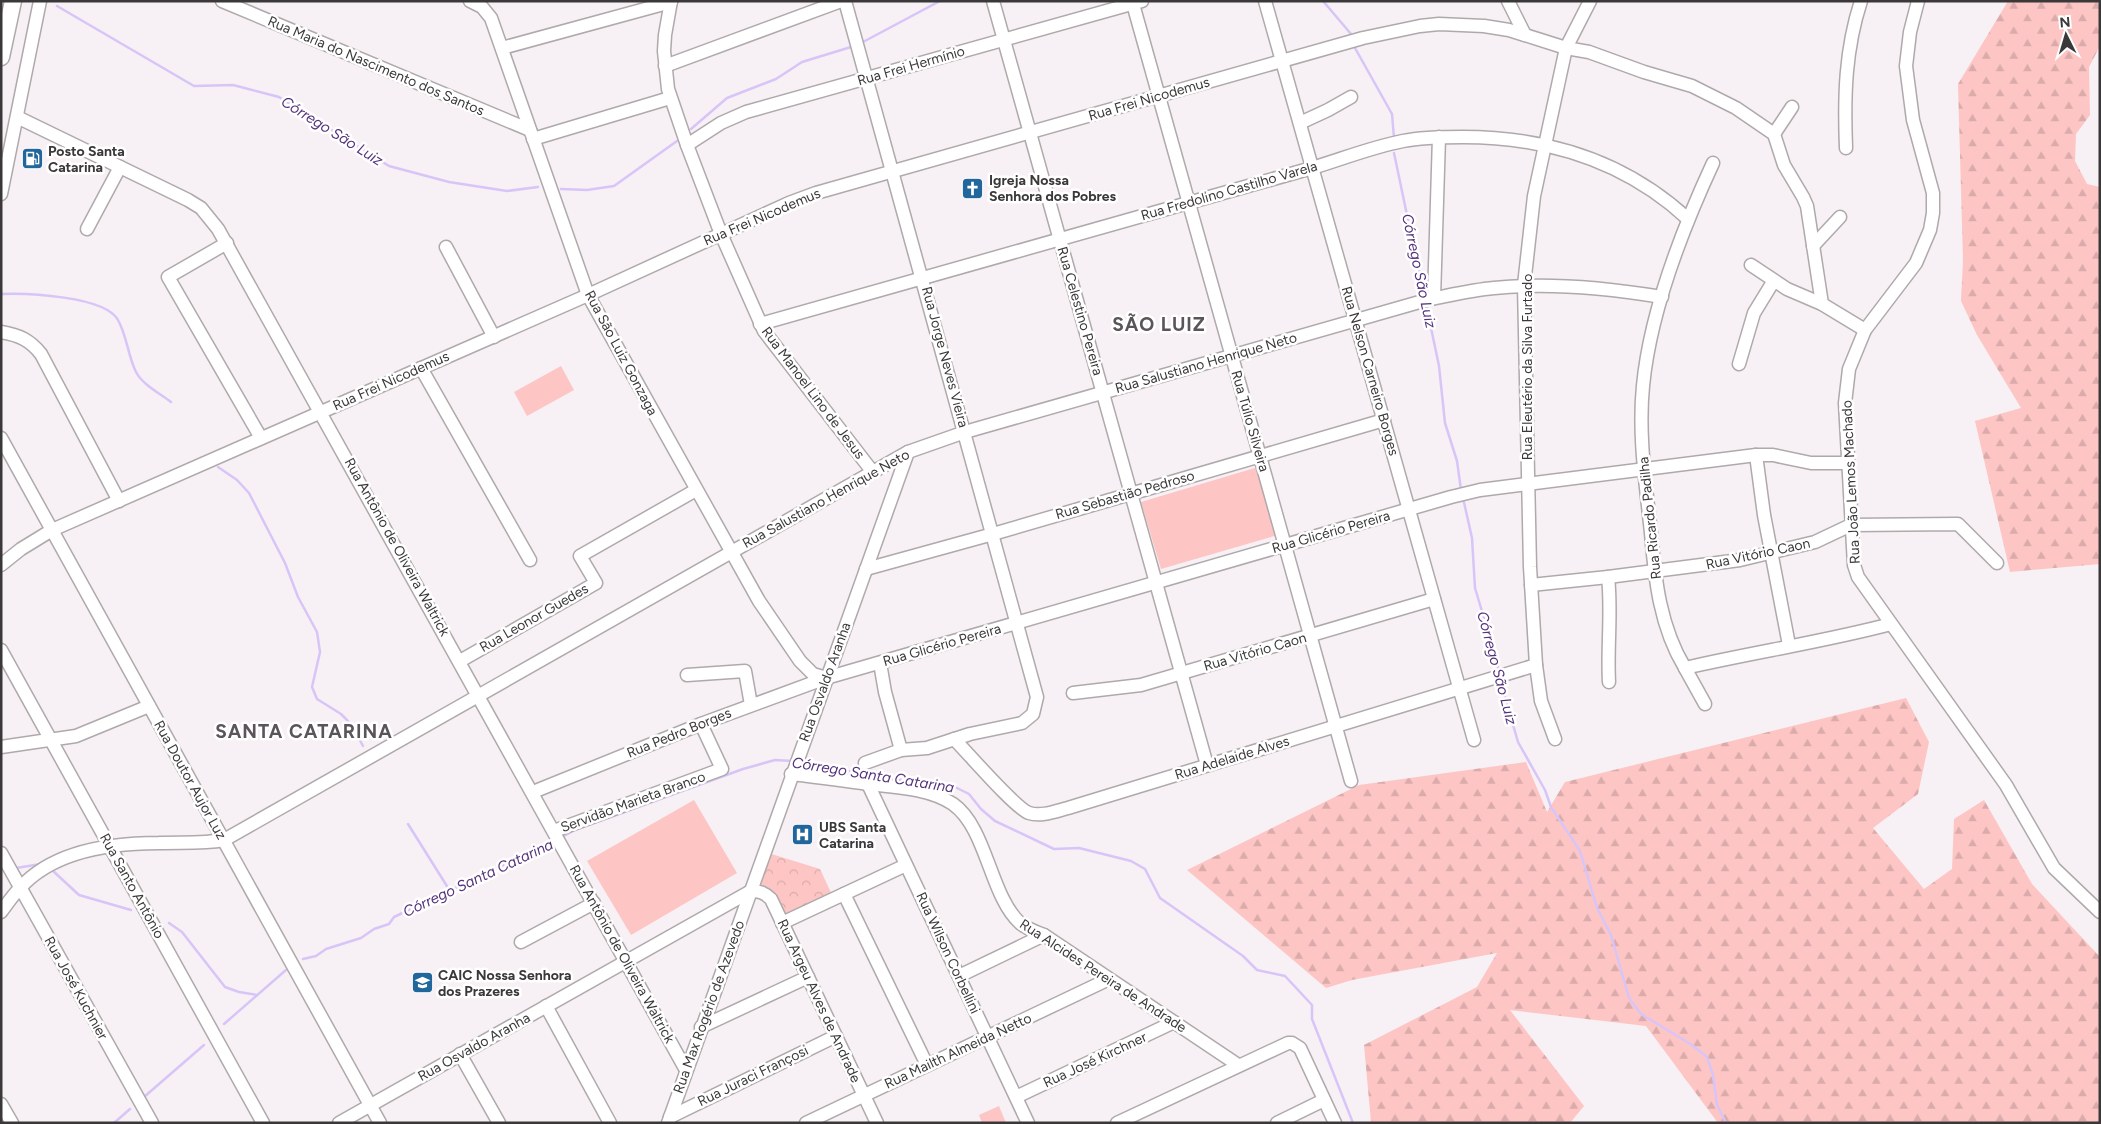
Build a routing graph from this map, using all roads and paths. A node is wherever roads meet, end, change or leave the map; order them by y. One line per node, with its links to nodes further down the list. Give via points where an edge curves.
1 (13, 1): 19 (main road)
2 (40, 1): 27 (street)
3 (222, 1): 30 (street, Rua Maria do Nascimento dos Santos)
4 (671, 1): 17 (street); 21 (street, Rua Manoel Lino de Jesus, via 665,35)
5 (841, 1): 21 (street)
6 (845, 1): 22 (street, Rua Jorge Neves Vieira)
7 (993, 1): 16 (street, Rua Celestino Pereira)
8 (1265, 1): 20 (street, Rua Nelson Carneiro Borges)
9 (1508, 1): 15 (street)
10 (1590, 1): 18 (street, Rua Eleutério da Silva Furtado)
11 (1861, 1): 35 (street, via 1846,68)
12 (1918, 1): 60 (street, Rua João Lemos Machado, via 1906,66 1913,120 1933,193 1933,213 1930,230 1916,263)
13 (473, 2): 17 (street, Rua São Luiz Gonzaga, via 488,13)
14 (1137, 2): 16 (street, Rua Frei Hermínio); 23 (street, Rua Túlio Silveira)
15 (1525, 35): 18 (street, Rua Frei Nicodemus); 20 (street, Rua Frei Nicodemus, via 1460,23 1420,26 1363,38)
16 (1004, 40): 22 (street, Rua Frei Hermínio); 29 (street, Rua Celestino Pereira)
17 (502, 48): 30 (street, Rua São Luiz Gonzaga)
18 (1566, 48): 31 (street, Rua Frei Nicodemus, via 1589,52 1692,86 1736,108); 33 (street, Rua Eleutério da Silva Furtado)
19 (1, 57)
20 (1282, 62): 23 (street, Rua Frei Nicodemus); 28 (street, Rua Nelson Carneiro Borges)
21 (665, 66): 25 (street, Rua Manoel Lino de Jesus)
22 (867, 78): 34 (street, Rua Frei Hermínio, via 734,117 708,130); 39 (street, Rua Jorge Neves Vieira)
23 (1159, 96): 29 (street, Rua Frei Nicodemus); 41 (street, Rua Túlio Silveira)
24 (1351, 97): 28 (street)
25 (670, 98): 30 (street); 34 (street, Rua Manoel Lino de Jesus)
26 (1792, 107): 31 (street)
27 (17, 117): 37 (street, Rua Antônio de Oliveira Waltrick); 40 (street)
28 (1300, 123): 38 (street, Rua Nelson Carneiro Borges)
29 (1030, 132): 39 (street, Rua Frei Nicodemus); 46 (street, Rua Celestino Pereira)
30 (532, 134): 54 (street, Rua São Luiz Gonzaga)
31 (1774, 134): 49 (street, via 1784,164 1805,202)
32 (1439, 137): 33 (street, Rua Fredolino Castilho Varela, via 1507,138); 38 (street, Rua Fredolino Castilho Varela, via 1402,141); 56 (street)
33 (1545, 144): 43 (street, Rua Fredolino Castilho Varela, via 1624,173 1657,192); 53 (street, Rua Eleutério da Silva Furtado, via 1534,196)
34 (687, 146): 45 (street, Rua Manoel Lino de Jesus)
35 (1846, 148)
36 (1713, 163): 43 (street, Rua Ricardo Padilha)
37 (120, 167): 44 (street); 47 (street, Rua Antônio de Oliveira Waltrick, via 201,208)
38 (1312, 168): 41 (street, Rua Fredolino Castilho Varela); 58 (street, Rua Nelson Carneiro Borges)
39 (893, 170): 45 (street, Rua Frei Nicodemus, via 816,193); 51 (street, Rua Jorge Neves Vieira)
40 (1, 194)
41 (1189, 203): 46 (street, Rua Fredolino Castilho Varela); 63 (street, Rua Túlio Silveira)
42 (1840, 218): 49 (street)
43 (1688, 219): 55 (street, Rua Ricardo Padilha)
44 (87, 229)
45 (721, 234): 54 (street, Rua Frei Nicodemus); 59 (street, Rua Manoel Lino de Jesus)
46 (1060, 239): 51 (street, Rua Fredolino Castilho Varela); 66 (street, Rua Celestino Pereira)
47 (227, 243): 67 (street, Rua Antônio de Oliveira Waltrick); 71 (street, via 168,277)
48 (446, 246): 62 (street)
49 (1813, 246): 57 (street)
50 (1751, 266): 52 (street)
51 (923, 278): 59 (street, Rua Fredolino Castilho Varela); 69 (street, Rua Jorge Neves Vieira)
52 (1773, 282): 57 (street); 64 (street, via 1754,313)
53 (1524, 286): 55 (street, Rua Salustiano Henrique Neto, via 1586,287); 56 (street, Rua Salustiano Henrique Neto); 78 (street, Rua Eleutério da Silva Furtado)
54 (588, 295): 62 (street, Rua Frei Nicodemus); 79 (street, Rua São Luiz Gonzaga)
55 (1662, 297): 76 (street, Rua Ricardo Padilha, via 1643,386)
56 (1427, 300): 58 (street, Rua Salustiano Henrique Neto)
57 (1822, 304): 60 (street)
58 (1355, 320): 63 (street, Rua Salustiano Henrique Neto); 68 (street, Rua Nelson Carneiro Borges)
59 (760, 324): 77 (street, Rua Manoel Lino de Jesus)
60 (1865, 330): 75 (street, Rua João Lemos Machado, via 1854,354 1846,386)
61 (1, 332): 81 (street, via 26,339 41,354)
62 (494, 336): 65 (street, Rua Frei Nicodemus)
63 (1232, 356): 66 (street, Rua Salustiano Henrique Neto); 74 (street, Rua Túlio Silveira)
64 (1739, 364)
65 (421, 368): 67 (street, Rua Frei Nicodemus); 89 (street)
66 (1103, 392): 69 (street, Rua Salustiano Henrique Neto); 80 (street, Rua Celestino Pereira)
67 (321, 412): 71 (street, Rua Frei Nicodemus); 103 (street, Rua Antônio de Oliveira Waltrick)
68 (1384, 420): 74 (street, Rua Sebastião Pedroso); 82 (street, Rua Nelson Carneiro Borges)
69 (965, 432): 72 (street, Rua Salustiano Henrique Neto); 85 (street, Rua Jorge Neves Vieira)
70 (1, 438): 84 (street, Rua Doutor Aujor Luz)
71 (261, 438): 81 (street, Rua Frei Nicodemus)
72 (908, 452): 77 (street, Rua Salustiano Henrique Neto); 92 (street, Rua Osvaldo Aranha)
73 (1756, 454): 75 (street, Rua Glicério Pereira, via 1811,463); 76 (street, Rua Glicério Pereira); 88 (street)
74 (1260, 456): 80 (street, Rua Sebastião Pedroso); 86 (street, Rua Túlio Silveira)
75 (1848, 463): 83 (street, Rua João Lemos Machado)
76 (1644, 468): 78 (street, Rua Glicério Pereira); 93 (street, Rua Ricardo Padilha)
77 (872, 471): 87 (street, Rua Salustiano Henrique Neto)
78 (1528, 483): 82 (street, Rua Glicério Pereira, via 1470,492); 96 (street, Rua Eleutério da Silva Furtado)
79 (696, 490): 87 (street, Rua São Luiz Gonzaga); 103 (street, Rua Leonor Guedes, via 580,556 596,583)
80 (1131, 494): 85 (street, Rua Sebastião Pedroso); 95 (street, Rua Celestino Pereira)
81 (119, 501): 84 (street, Rua Frei Nicodemus)
82 (1409, 510): 86 (street, Rua Glicério Pereira); 97 (street, Rua Nelson Carneiro Borges)
83 (1851, 525): 88 (street, Rua Vitório Caon, via 1816,542); 90 (street, Rua Vitório Caon, via 1958,524); 99 (street, Rua João Lemos Machado, via 1856,571)
84 (52, 530): 91 (street, Rua Frei Nicodemus); 116 (street, Rua Doutor Aujor Luz)
85 (993, 534): 92 (street, Rua Sebastião Pedroso); 98 (street, Rua Jorge Neves Vieira)
86 (1285, 545): 95 (street, Rua Glicério Pereira); 100 (street, Rua Túlio Silveira)
87 (731, 552): 109 (street, Rua São Luiz Gonzaga, via 774,626 800,661 813,674); 113 (street, Rua Salustiano Henrique Neto)
88 (1772, 554): 93 (street, Rua Vitório Caon); 101 (street)
89 (530, 560)
90 (1997, 563)
91 (1, 565)
92 (866, 568): 109 (street, Rua Osvaldo Aranha)
93 (1655, 572): 94 (street, Rua Vitório Caon); 106 (street, Rua Ricardo Padilha, via 1669,638)
94 (1608, 577): 96 (street, Rua Vitório Caon); 110 (street, via 1611,604)
95 (1156, 583): 98 (street, Rua Glicério Pereira); 107 (street, Rua Celestino Pereira)
96 (1531, 585): 105 (street, Rua Eleutério da Silva Furtado)
97 (1434, 599): 100 (street, Rua Vitório Caon); 111 (street, Rua Nelson Carneiro Borges)
98 (1018, 623): 104 (street, Rua Glicério Pereira); 119 (street, Rua Jorge Neves Vieira, via 1036,691 1037,703 1033,714 1017,725)
99 (1891, 624): 101 (street, via 1839,638); 141 (street, Rua João Lemos Machado, via 2006,785 2054,868)
100 (1310, 635): 107 (street, Rua Vitório Caon); 118 (street, Rua Túlio Silveira)
101 (1789, 646): 106 (street)
102 (1, 650): 121 (street, Rua Santo Antônio)
103 (460, 661): 113 (street, Rua Antônio de Oliveira Waltrick)
104 (880, 663): 109 (street, Rua Glicério Pereira); 124 (street)
105 (1536, 665): 111 (street, Rua Adelaide Alves); 120 (street, Rua Eleutério da Silva Furtado, via 1541,701)
106 (1685, 668): 115 (street, Rua Ricardo Padilha)
107 (1181, 673): 112 (street, Rua Vitório Caon, via 1134,687); 126 (street, Rua Celestino Pereira)
108 (688, 675): 114 (street, via 745,671)
109 (826, 678): 114 (street, Rua Pedro Borges); 127 (street, Rua Osvaldo Aranha)
110 (1609, 682)
111 (1460, 688): 118 (street, Rua Adelaide Alves); 122 (street, Rua Nelson Carneiro Borges)
112 (1074, 693)
113 (479, 695): 130 (street, Rua Antônio de Oliveira Waltrick); 132 (street, Rua Salustiano Henrique Neto)
114 (751, 704): 117 (street, Rua Pedro Borges)
115 (1706, 704)
116 (149, 706): 121 (street, via 76,736); 132 (street, Rua Doutor Aujor Luz)
117 (701, 724): 130 (street, Rua Pedro Borges); 131 (street, Servidão Marieta Branco, via 722,769)
118 (1336, 726): 126 (street, Rua Adelaide Alves); 128 (street, Rua Túlio Silveira)
119 (954, 738): 124 (street, via 928,748); 126 (street, Rua Adelaide Alves, via 1016,804 1030,813 1039,814)
120 (1555, 739)
121 (51, 740): 123 (street); 133 (street, Rua Santo Antônio)
122 (1474, 740)
123 (1, 747)
124 (901, 750): 125 (street)
125 (865, 763)
126 (1207, 765)
127 (792, 771): 129 (street, Rua Alcides Pereira de Andrade); 137 (street, Rua Osvaldo Aranha)
128 (1351, 782)
129 (868, 784): 135 (street, Rua Wilson Corbellini); 143 (street, Rua Alcides Pereira de Andrade, via 924,792 952,804 963,813 1013,916 1021,924)
130 (533, 792): 131 (street, Rua Antônio de Oliveira Waltrick)
131 (556, 833): 139 (street, Rua Antônio de Oliveira Waltrick)
132 (224, 840): 133 (street); 162 (street, Rua Doutor Aujor Luz)
133 (110, 846): 136 (street, via 57,862); 166 (street, Rua Santo Antônio)
134 (1, 853): 136 (street, Rua José Kuchnier)
135 (906, 865): 138 (street); 146 (street, Rua Wilson Corbellini)
136 (20, 887): 140 (street); 165 (street, Rua José Kuchnier)
137 (751, 891): 142 (street, Rua Argeu Alves de Andrade, via 766,894); 145 (street, Rua Osvaldo Aranha); 151 (street, Rua Max Rogério de Azevedo)
138 (844, 894): 142 (street); 155 (street)
139 (594, 902): 144 (street); 145 (street, Rua Antônio de Oliveira Waltrick)
140 (1, 912)
141 (2100, 912)
142 (782, 923): 147 (street, Rua Argeu Alves de Andrade)
143 (1044, 935): 146 (street); 148 (street, Rua Alcides Pereira de Andrade)
144 (521, 942)
145 (626, 961): 149 (street, Rua Osvaldo Aranha); 157 (street, Rua Antônio de Oliveira Waltrick)
146 (959, 976): 153 (street, Rua Wilson Corbellini)
147 (808, 977): 151 (street); 152 (street, Rua Argeu Alves de Andrade)
148 (1109, 979): 150 (street, Rua Alcides Pereira de Andrade); 153 (street, Rua Mailth Almeida Netto)
149 (546, 1006): 154 (street, Rua Osvaldo Aranha); 170 (street)
150 (1174, 1022): 156 (street, Rua Alcides Pereira de Andrade); 159 (street, Rua José Kirchner)
151 (702, 1026): 157 (street, Rua Max Rogério de Azevedo)
152 (836, 1036): 158 (street, Rua Argeu Alves de Andrade); 163 (street, Rua Juraci Françosi)
153 (987, 1036): 155 (street, Rua Mailth Almeida Netto); 159 (street, Rua Wilson Corbellini)
154 (460, 1054): 162 (street, Rua Osvaldo Aranha); 169 (street)
155 (927, 1065): 158 (street, Rua Mailth Almeida Netto)
156 (1238, 1065): 160 (street, via 1292,1043 1300,1048); 174 (street)
157 (686, 1070): 163 (street, Rua Max Rogério de Azevedo)
158 (864, 1095): 171 (street, Rua Mailth Almeida Netto); 172 (street, Rua Argeu Alves de Andrade)
159 (1016, 1097): 173 (street, Rua Wilson Corbellini)
160 (1324, 1100): 175 (street); 176 (street)
161 (1, 1104): 164 (street)
162 (370, 1105): 167 (street, Rua Osvaldo Aranha); 168 (street, Rua Doutor Aujor Luz)
163 (669, 1120)
164 (12, 1123)
165 (152, 1123)
166 (263, 1123)
167 (339, 1123)
168 (380, 1123)
169 (499, 1123)
170 (610, 1123)
171 (806, 1123)
172 (877, 1123)
173 (1028, 1123)
174 (1117, 1123)
175 (1277, 1123)
176 (1335, 1123)

